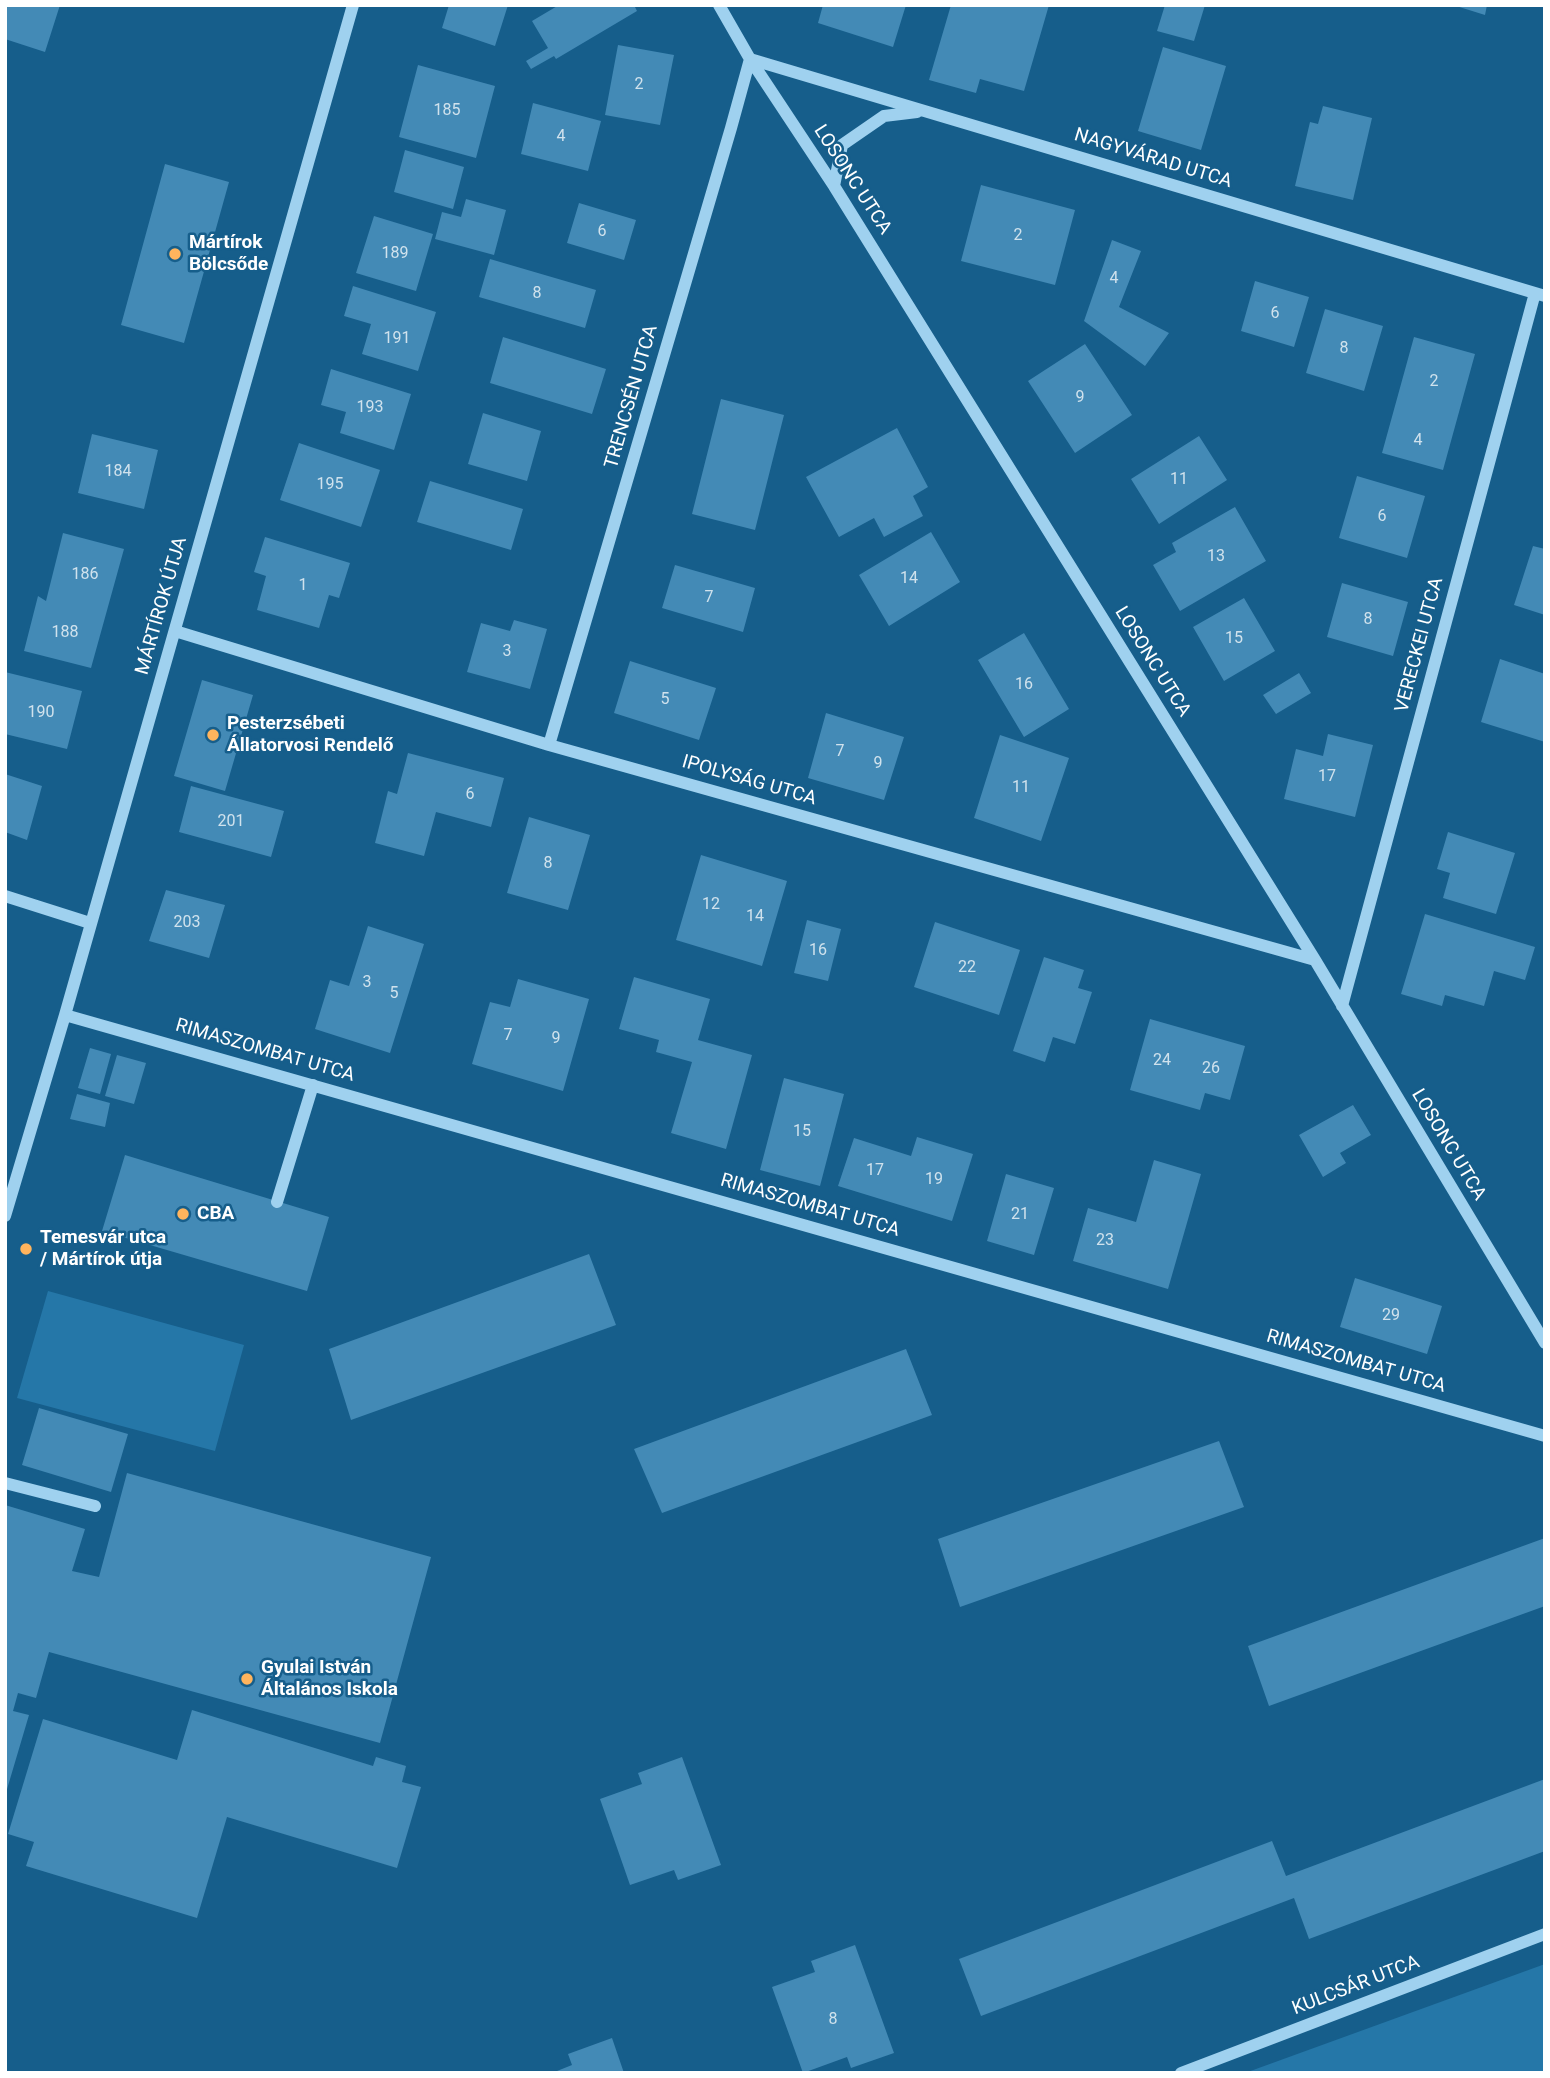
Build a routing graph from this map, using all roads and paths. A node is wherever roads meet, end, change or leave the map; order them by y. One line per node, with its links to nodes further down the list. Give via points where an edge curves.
1 (353, 5): 7 (street, MÁRTÍROK ÚTJA)
2 (719, 5): 3 (street, LOSONC UTCA)
3 (750, 59): 4 (street, NAGYVÁRAD UTCA); 5 (street, LOSONC UTCA); 8 (street, TRENCSÉN UTCA)
4 (924, 111): 5 (street, via 884,116 842,145); 6 (street, NAGYVÁRAD UTCA)
5 (834, 186): 11 (street, LOSONC UTCA)
6 (1540, 295): 12 (street, VERECKEI UTCA)
7 (175, 631): 8 (street, IPOLYSÁG UTCA); 10 (street, MÁRTÍROK ÚTJA)
8 (549, 745): 11 (street, IPOLYSÁG UTCA)
9 (5, 896): 10 (street)
10 (90, 923): 13 (street, MÁRTÍROK ÚTJA)
11 (1315, 960): 12 (street, LOSONC UTCA)
12 (1342, 1006): 17 (street, LOSONC UTCA)
13 (65, 1015): 14 (street, RIMASZOMBAT UTCA); 16 (street, MÁRTÍROK ÚTJA)
14 (313, 1085): 15 (street); 18 (street, RIMASZOMBAT UTCA)
15 (277, 1202)
16 (5, 1216)
17 (1545, 1343)
18 (1545, 1436)
19 (5, 1483): 20 (street)
20 (95, 1506)
21 (1545, 1934): 22 (street, KULCSÁR UTCA)
22 (1181, 2073)

